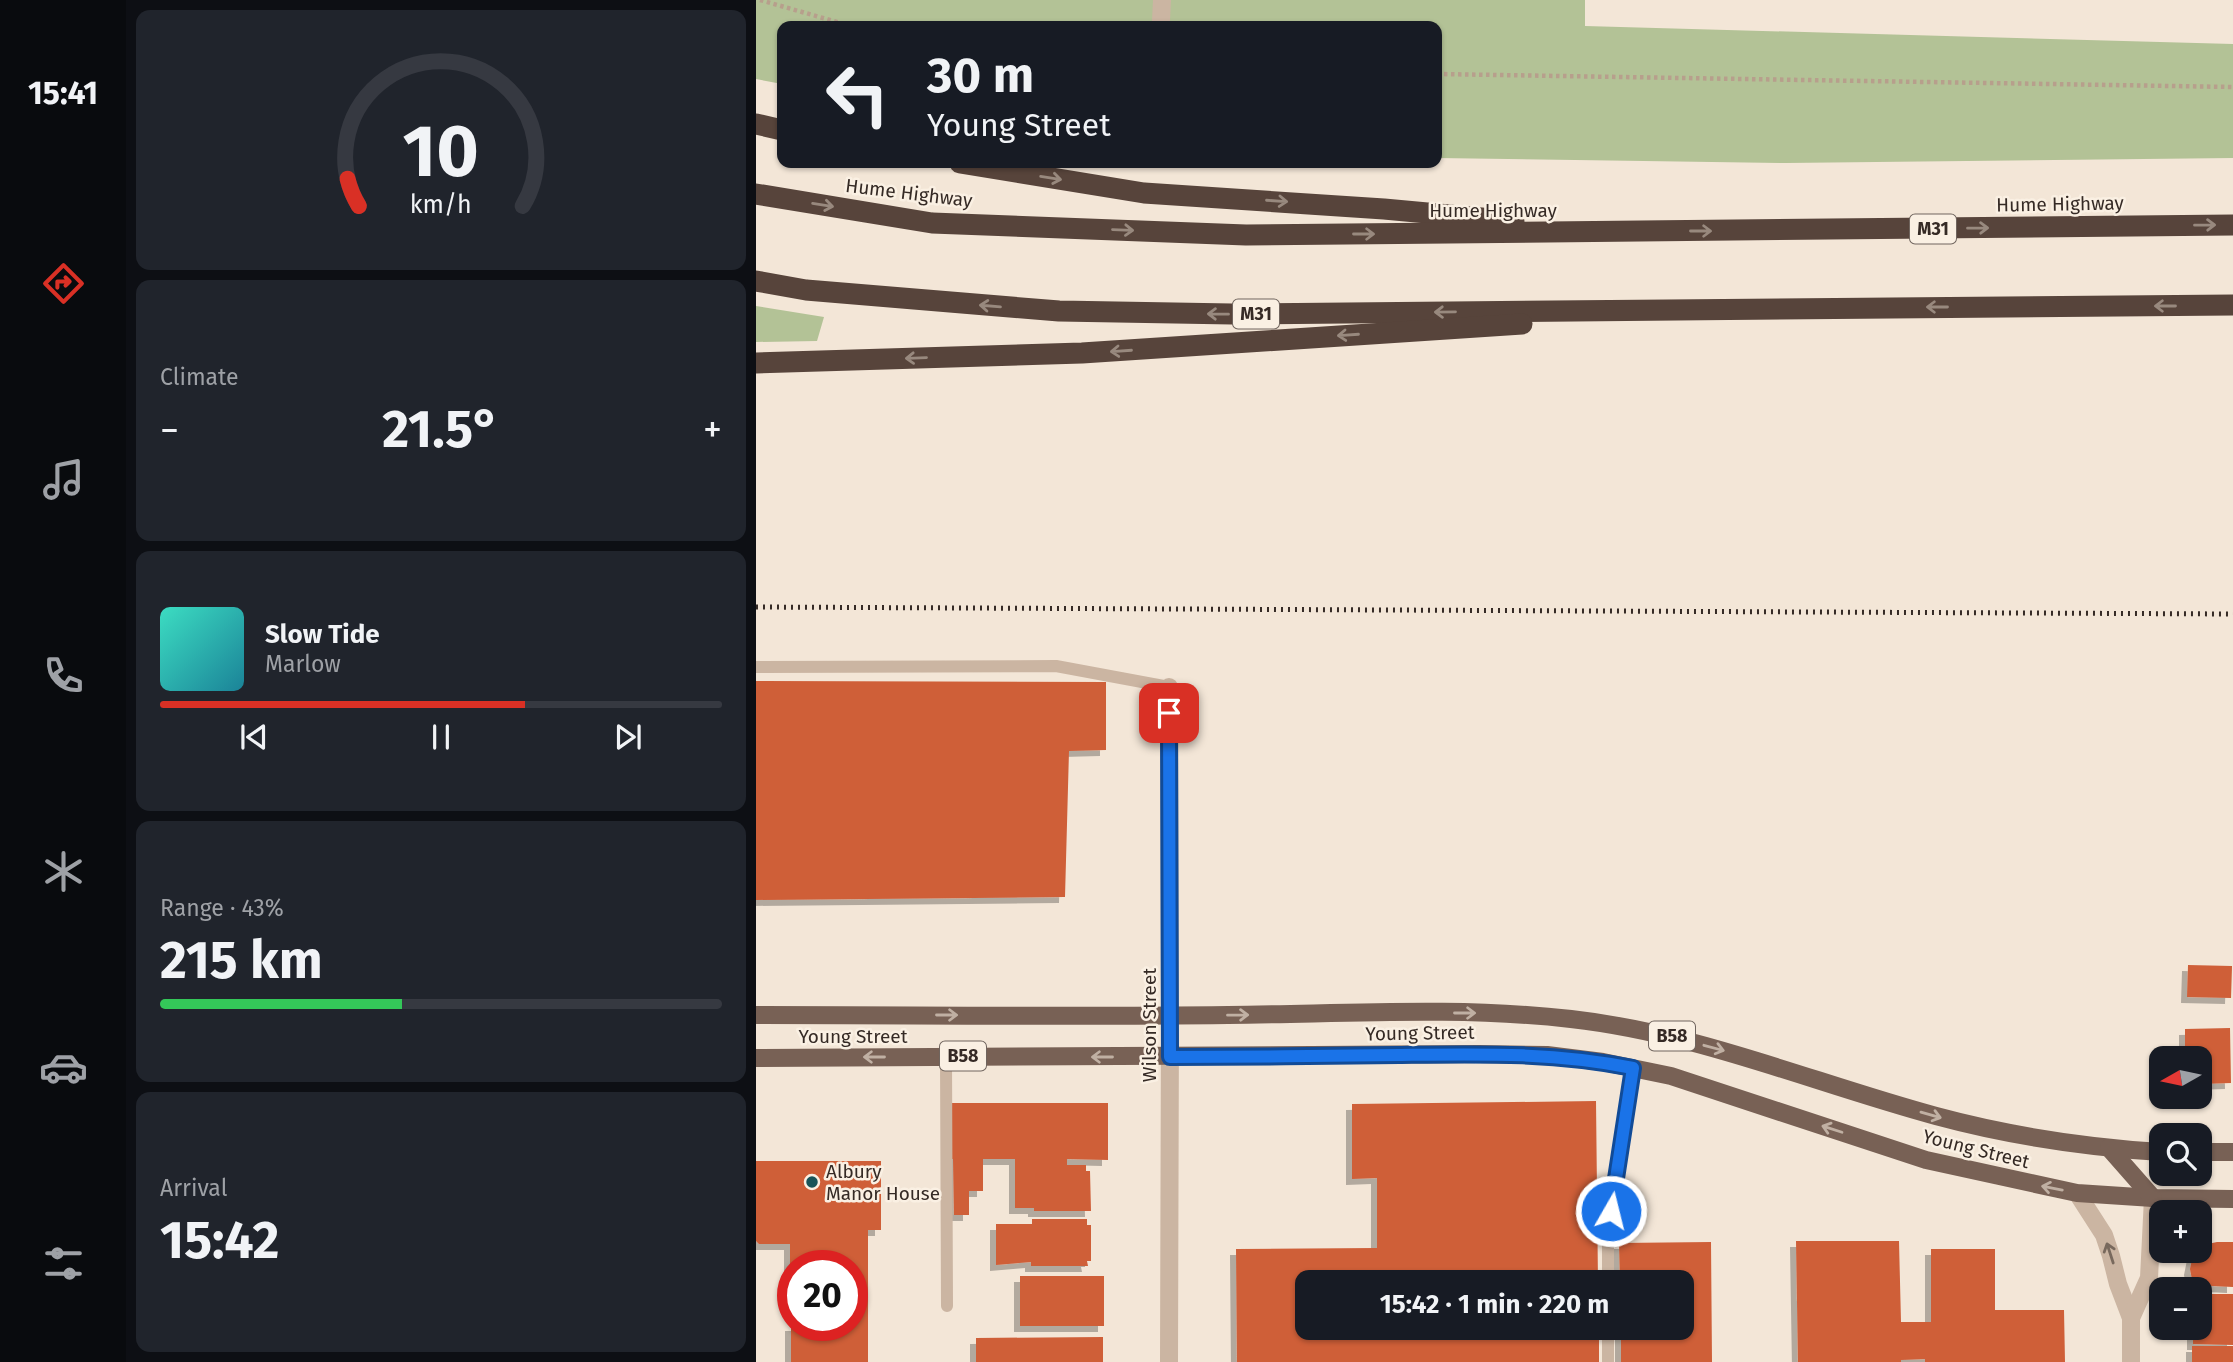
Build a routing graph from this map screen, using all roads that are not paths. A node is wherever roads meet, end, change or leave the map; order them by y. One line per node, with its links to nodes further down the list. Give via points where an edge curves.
1 (1161, 0): 2 (street)
2 (1161, 21)
3 (756, 124): 4 (highway)
4 (777, 129)
5 (992, 168): 8 (highway, one-way to 8, via 1144,192)
6 (756, 194): 8 (highway, Hume Highway / M31, one-way to 8, via 932,223 1246,234)
7 (2233, 225): 8 (highway, Hume Highway / M31, one-way to 7)
8 (1633, 232)
9 (756, 281): 11 (highway, M31, one-way to 9, via 1232,314 1059,311 806,290)
10 (2233, 305): 11 (highway, M31, one-way to 11)
11 (1758, 308): 12 (highway, one-way to 12, via 1083,353)
12 (756, 363)
13 (756, 667): 14 (lane, via 1056,666)
14 (1169, 687): 16 (street, Wilson Street)
15 (756, 1015): 16 (main road, Young Street / B58, one-way to 16)
16 (1170, 1015): 18 (street, Wilson Street); 21 (main road, Young Street / B58, one-way to 21, via 1487,1013 1571,1019 1660,1033 2022,1137)
17 (946, 1056): 18 (main road, Young Street / B58, one-way to 17); 19 (main road, Young Street / B58, one-way to 19); 29 (lane)
18 (1170, 1057): 20 (main road, Young Street / B58, via 1547,1055); 32 (street, Wilson Street)
19 (756, 1058)
20 (1633, 1068): 25 (main road, Young Street / B58, one-way to 20, via 1926,1160 1671,1076); 28 (lane, via 1608,1234)
21 (2109, 1148): 22 (main road, Young Street / B58); 26 (main road)
22 (2149, 1151)
23 (2212, 1152): 24 (main road)
24 (2233, 1152)
25 (2077, 1193): 26 (main road, Young Street / B58); 30 (street, one-way to 25, via 2104,1236)
26 (2153, 1198): 27 (main road, Young Street / B58); 30 (street, via 2148,1278)
27 (2233, 1199)
28 (1608, 1270)
29 (947, 1306)
30 (2131, 1318): 34 (street)
31 (1608, 1340): 33 (lane)
32 (1169, 1362)
33 (1608, 1362)
34 (2131, 1362)

